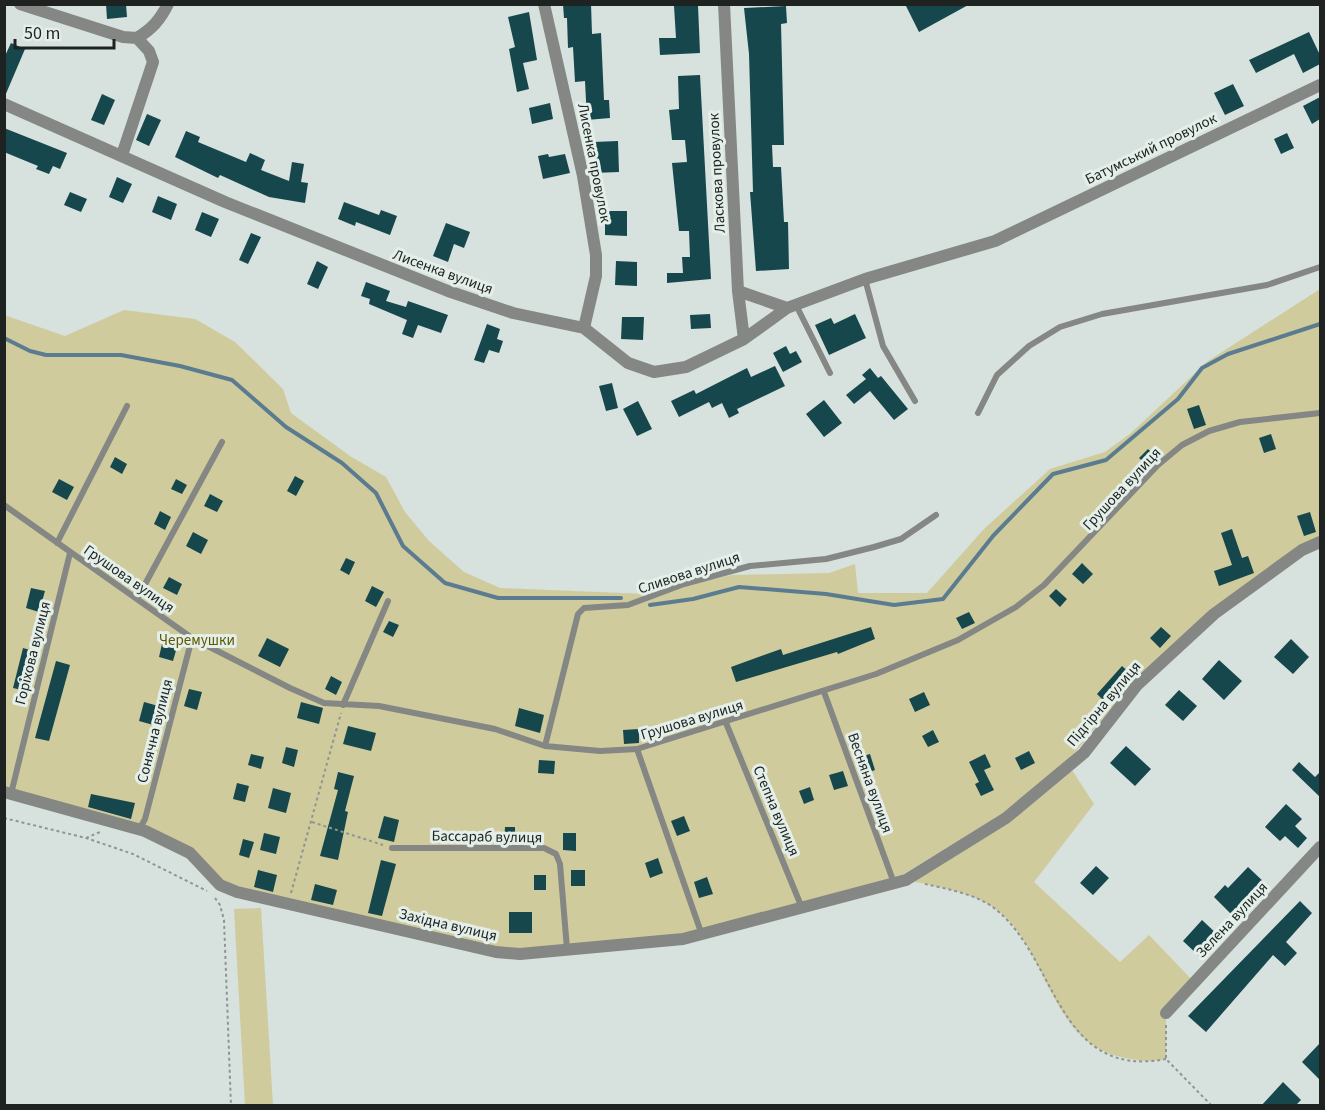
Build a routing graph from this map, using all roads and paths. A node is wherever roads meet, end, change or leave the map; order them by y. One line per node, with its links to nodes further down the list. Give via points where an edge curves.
1 (20, 4): 5 (street)
2 (168, 4): 5 (street, via 161,18)
3 (544, 4): 13 (street, Лисенка провулок, via 583,176 596,255 596,276)
4 (724, 4): 11 (street, Ласкова провулок)
5 (137, 38): 8 (street, via 153,62)
6 (1320, 85): 10 (street, Батумський провулок, via 995,241)
7 (4, 104): 8 (street, Лисенка вулиця)
8 (122, 154): 13 (street, Лисенка вулиця, via 225,202 448,291 513,313)
9 (1320, 267): 18 (lane, via 1267,285 1102,314 1060,327 1029,346 998,375)
10 (865, 279): 12 (street, Лисенка вулиця); 16 (lane, via 883,346)
11 (738, 291): 12 (street); 14 (street, Ласкова провулок)
12 (792, 306): 14 (street, Лисенка вулиця); 15 (lane)
13 (584, 328): 14 (street, Лисенка вулиця, via 628,363 654,372 686,367)
14 (744, 339)
15 (830, 373)
16 (915, 401)
17 (127, 406): 24 (lane)
18 (978, 413)
19 (1320, 413): 29 (lane, Грушова вулиця, via 1240,422 1209,431 1182,445 1158,465 1059,571 1016,607 928,654)
20 (222, 442): 26 (lane)
21 (4, 505): 24 (lane, Грушова вулиця)
22 (936, 515): 32 (lane, Сливова вулиця, via 901,539 826,560 750,566 628,605 584,608 578,615)
23 (1320, 542): 40 (street, Підгірна вулиця, via 1302,550 1214,614 1137,685 1084,753 1006,818)
24 (57, 543): 25 (lane, Грушова вулиця)
25 (70, 553): 26 (lane, Грушова вулиця); 34 (lane, Горіхова вулиця)
26 (137, 599): 28 (lane, Грушова вулиця)
27 (388, 601): 30 (lane)
28 (192, 638): 30 (lane, Грушова вулиця, via 290,688 324,703); 37 (lane, Сонячна вулиця)
29 (824, 692): 31 (lane, Грушова вулиця); 40 (lane, Весняна вулиця)
30 (343, 705): 32 (lane, Грушова вулиця, via 379,706 495,729); 36 (path)
31 (726, 723): 33 (lane, Грушова вулиця); 44 (lane, Степна вулиця)
32 (545, 746): 33 (lane, Грушова вулиця, via 600,751)
33 (637, 749): 45 (lane)
34 (8, 793): 37 (street, Західна вулиця)
35 (4, 818): 42 (path, via 133,854)
36 (310, 821): 39 (path); 43 (path)
37 (139, 830): 41 (street, Західна вулиця, via 190,853 220,885)
38 (1320, 847): 47 (street, Зелена вулиця)
39 (392, 848): 46 (lane, Бассараб вулиця, via 544,848 556,854)
40 (900, 881): 44 (street, Західна вулиця); 48 (path, via 954,891 993,907 1020,932 1079,1036 1110,1054 1146,1063)
41 (237, 892): 42 (path); 43 (street, Західна вулиця)
42 (212, 894): 49 (path, via 224,920)
43 (287, 904): 46 (street, Західна вулиця, via 496,952 520,954)
44 (802, 908): 45 (street, Західна вулиця)
45 (702, 935): 46 (street, Західна вулиця)
46 (567, 949)
47 (1166, 1013): 48 (path)
48 (1166, 1059): 50 (path)
49 (231, 1106)
50 (1212, 1106)

